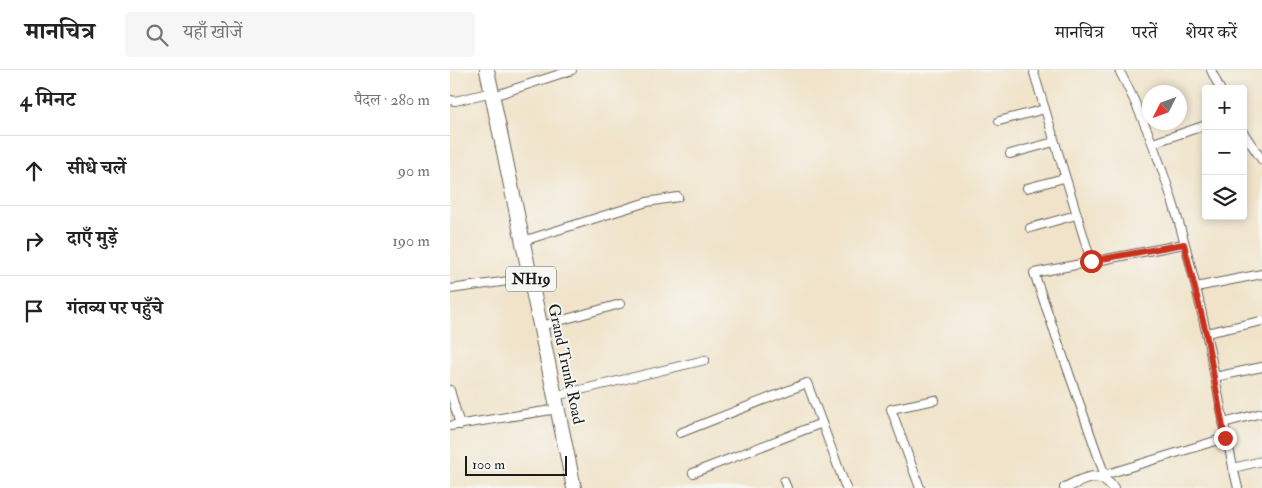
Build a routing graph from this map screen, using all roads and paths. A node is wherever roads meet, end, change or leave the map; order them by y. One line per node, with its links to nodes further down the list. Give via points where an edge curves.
1 (488, 70): 7 (highway, Grand Trunk Road / NH19)
2 (572, 70): 7 (street)
3 (1119, 70): 14 (street)
4 (1210, 70): 6 (street)
5 (1034, 73): 9 (street)
6 (1218, 85)
7 (493, 94): 8 (street); 22 (highway, Grand Trunk Road / NH19)
8 (450, 100)
9 (1045, 110): 10 (street); 13 (street)
10 (999, 121)
11 (1202, 127): 14 (street)
12 (1247, 138): 16 (street)
13 (1054, 142): 15 (street); 17 (street)
14 (1153, 143): 23 (street)
15 (1010, 154)
16 (1262, 160)
17 (1064, 178): 18 (street); 20 (street)
18 (1027, 188)
19 (678, 197): 22 (street, via 647,202)
20 (1076, 215): 21 (street); 24 (street)
21 (1030, 228)
22 (524, 241): 26 (highway, Grand Trunk Road / NH19)
23 (1184, 244): 24 (street); 27 (street)
24 (1091, 261): 49 (street, via 1034,273)
25 (1262, 274): 27 (street)
26 (531, 278): 28 (street); 31 (highway, Grand Trunk Road / NH19)
27 (1196, 287): 32 (street)
28 (450, 289)
29 (620, 304): 31 (street)
30 (1262, 321): 32 (street)
31 (541, 326): 38 (highway, Grand Trunk Road / NH19)
32 (1206, 333): 35 (street)
33 (705, 360): 38 (street)
34 (1262, 367): 35 (street)
35 (1215, 377): 41 (street)
36 (450, 390): 42 (street)
37 (935, 400): 52 (street, via 890,409)
38 (557, 402): 42 (street); 50 (highway, Grand Trunk Road / NH19)
39 (1262, 413): 41 (street)
40 (822, 423): 44 (street, via 807,383); 48 (street); 51 (street)
41 (1223, 423): 45 (street)
42 (460, 425): 43 (street)
43 (450, 426)
44 (680, 433)
45 (1225, 438): 47 (street); 49 (street)
46 (1262, 461): 47 (street)
47 (1233, 468): 55 (street)
48 (693, 474)
49 (1105, 477): 53 (street, via 1095,476); 54 (street)
50 (574, 488)
51 (846, 488)
52 (920, 488)
53 (1065, 488)
54 (1113, 488)
55 (1238, 488)

